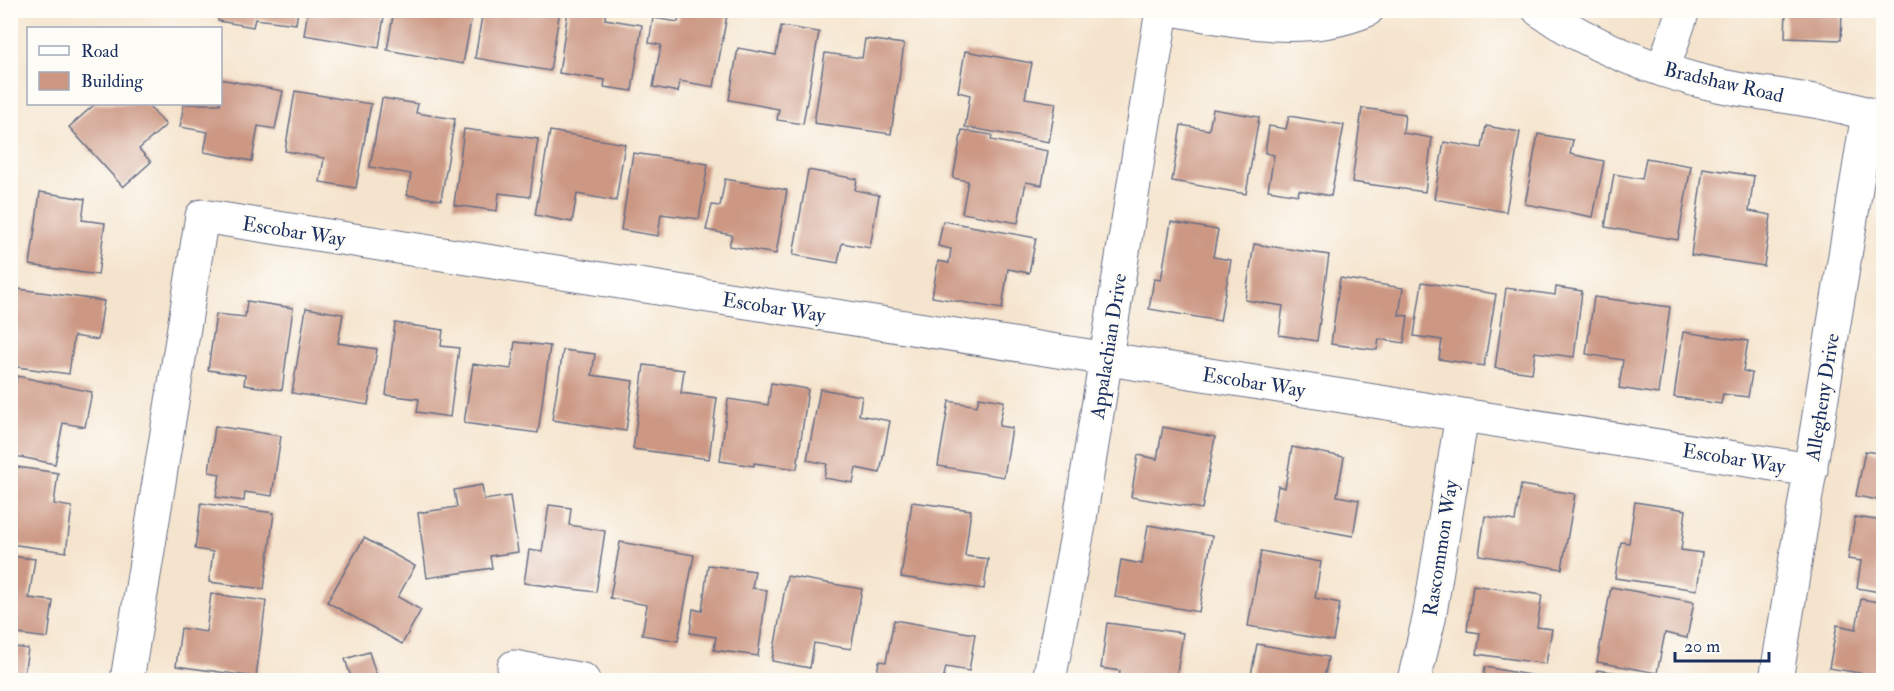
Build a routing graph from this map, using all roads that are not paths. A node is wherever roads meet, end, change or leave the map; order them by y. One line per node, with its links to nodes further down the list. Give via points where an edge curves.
1 (1162, 10): 8 (street, Appalachian Drive)
2 (1177, 10): 3 (street, via 1257,24 1307,26)
3 (1367, 10)
4 (1539, 10): 6 (street, Bradshaw Road, via 1598,44)
5 (1683, 10): 6 (street)
6 (1664, 70): 7 (street, Bradshaw Road, via 1717,85 1826,103)
7 (1876, 117): 10 (street, Allegheny Drive)
8 (1105, 359): 9 (street, Escobar Way); 12 (street, Escobar Way, via 202,216); 14 (street, Appalachian Drive)
9 (1462, 415): 10 (street, Escobar Way); 15 (street, Rascommon Way, via 1429,619)
10 (1811, 470): 16 (street, Allegheny Drive)
11 (514, 668): 13 (street)
12 (127, 681)
13 (583, 681)
14 (1049, 681)
15 (1414, 681)
16 (1776, 681)

